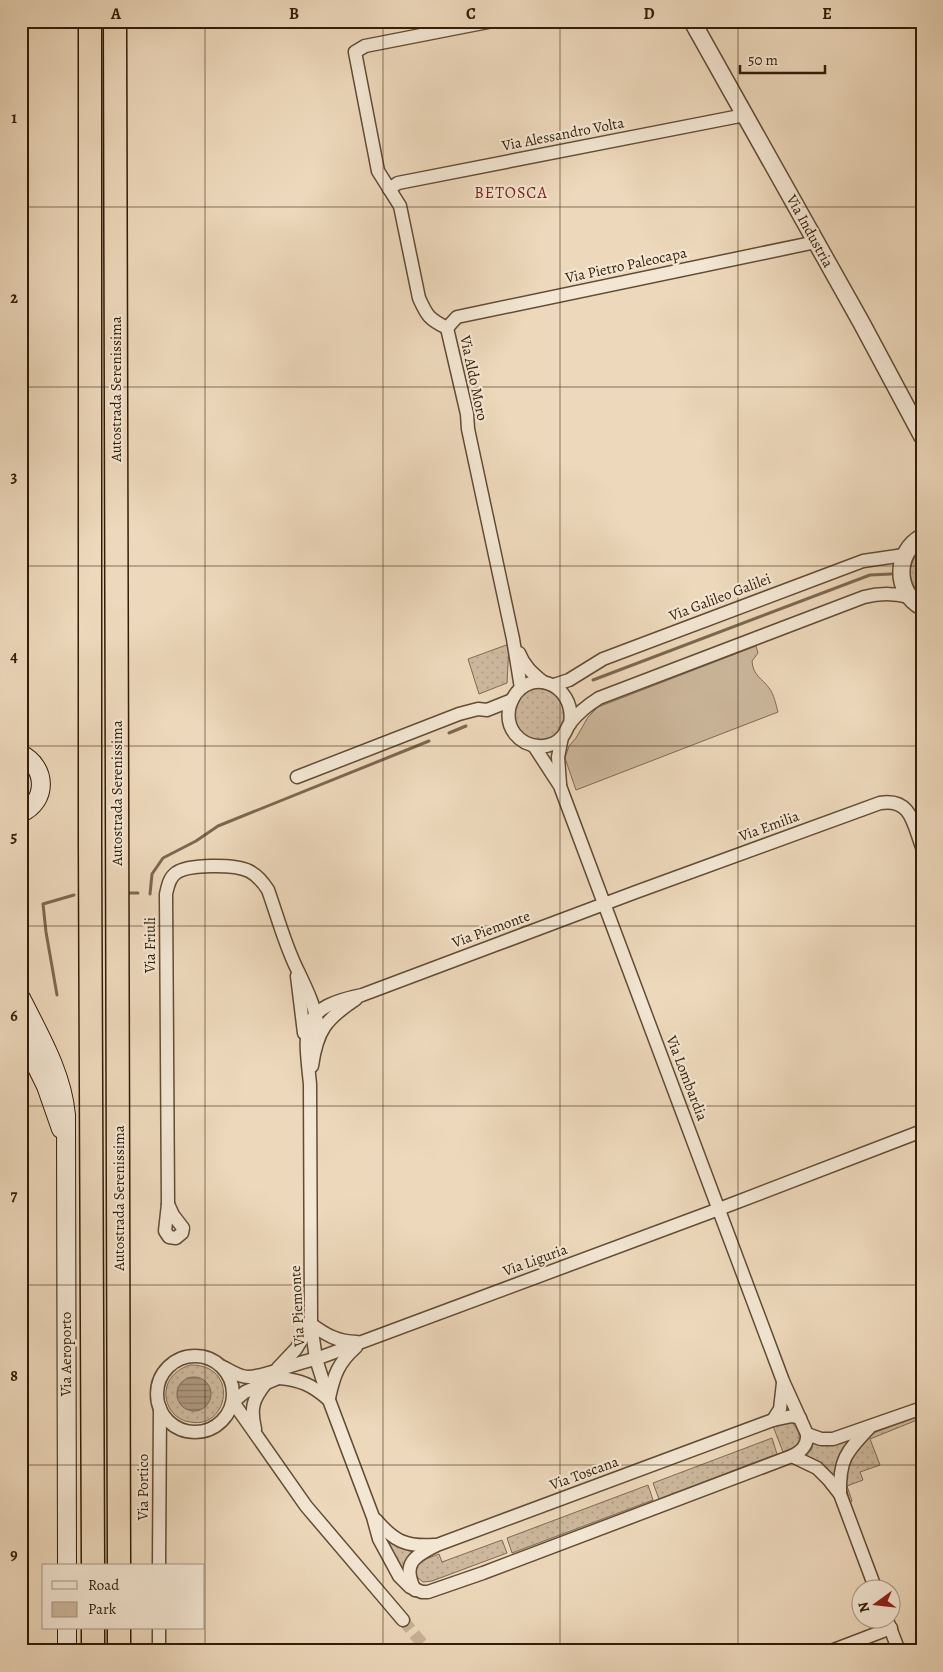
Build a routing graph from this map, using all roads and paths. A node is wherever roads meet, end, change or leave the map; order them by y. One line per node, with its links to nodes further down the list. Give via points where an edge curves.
1 (90, 21): 61 (highway, Autostrada Serenissima)
2 (115, 21): 62 (highway, Autostrada Serenissima)
3 (493, 21): 6 (street, Via Aldo Moro, via 365,46 355,52 378,172)
4 (694, 24): 5 (street, Via Industria)
5 (745, 115): 6 (street, Via Alessandro Volta, via 398,183); 7 (street, Via Industria)
6 (389, 189): 8 (street, Via Aldo Moro, via 400,206 424,310 431,320)
7 (816, 242): 8 (street, Via Pietro Paleocapa, via 457,317); 9 (street, Via Industria)
8 (447, 328): 13 (street, Via Aldo Moro)
9 (922, 436)
10 (922, 537): 11 (street, via 909,547)
11 (904, 556): 12 (street, via 901,577 904,588); 14 (street, Via Galileo Galilei, via 863,561 603,659 569,680)
12 (916, 602): 18 (street, via 888,594 864,597 599,698)
13 (514, 639): 14 (street, Via Aldo Moro, via 523,663); 15 (street, Via Aldo Moro)
14 (548, 683): 15 (street, via 528,684); 18 (street, via 567,697 572,715)
15 (521, 688): 16 (street)
16 (512, 700): 17 (street); 19 (street, via 508,712)
17 (487, 710): 19 (street); 23 (street, via 458,714)
18 (570, 724): 20 (street)
19 (512, 730): 21 (street, via 517,737)
20 (562, 737): 21 (street, via 554,743); 24 (street, Via Lombardia, via 558,757)
21 (534, 746): 24 (street, Via Lombardia)
22 (21, 754): 25 (main road, via 36,765 42,787 31,808)
23 (297, 778)
24 (560, 786): 27 (street, Via Lombardia)
25 (21, 813)
26 (922, 847): 27 (street, Via Emilia, via 907,810 890,801)
27 (604, 904): 29 (street, Via Piemonte); 39 (street, Via Lombardia)
28 (295, 966): 31 (street, Via Friuli); 34 (street, Via Friuli); 38 (street, Via Friuli, via 268,890 257,876 240,868 191,867 171,879 166,894)
29 (362, 995): 31 (street, Via Piemonte, via 341,999); 33 (street, Via Piemonte, via 334,1016)
30 (21, 998): 37 (main road, Via Aeroporto, via 54,1063 67,1125)
31 (315, 1014): 33 (street, Via Friuli); 34 (street, Via Piemonte, via 307,1030)
32 (21, 1035): 37 (main road, Via Aeroporto, via 46,1086)
33 (319, 1036): 35 (street, Via Piemonte)
34 (305, 1045): 35 (street, Via Piemonte)
35 (310, 1084): 40 (street, Via Piemonte)
36 (922, 1131): 39 (street)
37 (65, 1142): 60 (main road, Via Aeroporto)
38 (168, 1204)
39 (719, 1209): 41 (street, Via Liguria); 45 (street, Via Lombardia)
40 (311, 1324): 41 (street, Via Liguria, via 331,1338); 42 (street, Via Piemonte); 44 (street, Via Liguria)
41 (362, 1342): 42 (street, Via Liguria); 47 (street, Via Liguria, via 337,1368)
42 (316, 1359): 44 (street, Via Liguria, via 303,1361); 47 (street, Via Piemonte)
43 (223, 1367): 44 (street, Via Liguria, via 247,1377); 48 (street, via 232,1383); 49 (street, via 206,1356 193,1355 174,1361 158,1384)
44 (278, 1374): 46 (street, Via Liguria); 47 (street, Via Liguria, via 301,1381)
45 (783, 1380): 51 (street, Via Lombardia); 52 (street, Via Lombardia, via 780,1409)
46 (266, 1383): 48 (street, Via Liguria, via 245,1392); 54 (street, via 253,1405)
47 (329, 1400): 58 (street, Via Piemonte)
48 (233, 1402): 49 (street, via 223,1420 202,1432 177,1427); 54 (street)
49 (160, 1408): 63 (street, Via Portico)
50 (922, 1408): 53 (street)
51 (800, 1418): 52 (street, Via Toscana, via 792,1416); 55 (street, Via Lombardia)
52 (773, 1420): 59 (street, Via Toscana)
53 (869, 1428): 55 (street, via 826,1440); 57 (street, via 842,1463)
54 (256, 1433): 66 (street, via 306,1506)
55 (807, 1434): 56 (street, via 808,1441 801,1452)
56 (792, 1456): 57 (street, via 817,1468); 65 (street, via 433,1590)
57 (840, 1494): 64 (street)
58 (373, 1518): 59 (street, Via Piemonte, via 390,1535 404,1543); 65 (street, Via Piemonte, via 391,1562 404,1582)
59 (437, 1545): 65 (street, Via Toscana, via 419,1554 411,1563 410,1578)
60 (66, 1564)
61 (93, 1564)
62 (119, 1564)
63 (159, 1564)
64 (872, 1580)
65 (415, 1590)
66 (403, 1620)
67 (67, 1630): 73 (main road)
68 (93, 1630): 74 (highway)
69 (119, 1630): 75 (highway)
70 (159, 1630): 76 (street)
71 (876, 1630): 77 (street)
72 (891, 1630): 78 (street)
73 (67, 1651)
74 (93, 1651)
75 (120, 1651)
76 (159, 1651)
77 (831, 1651)
78 (899, 1651)

